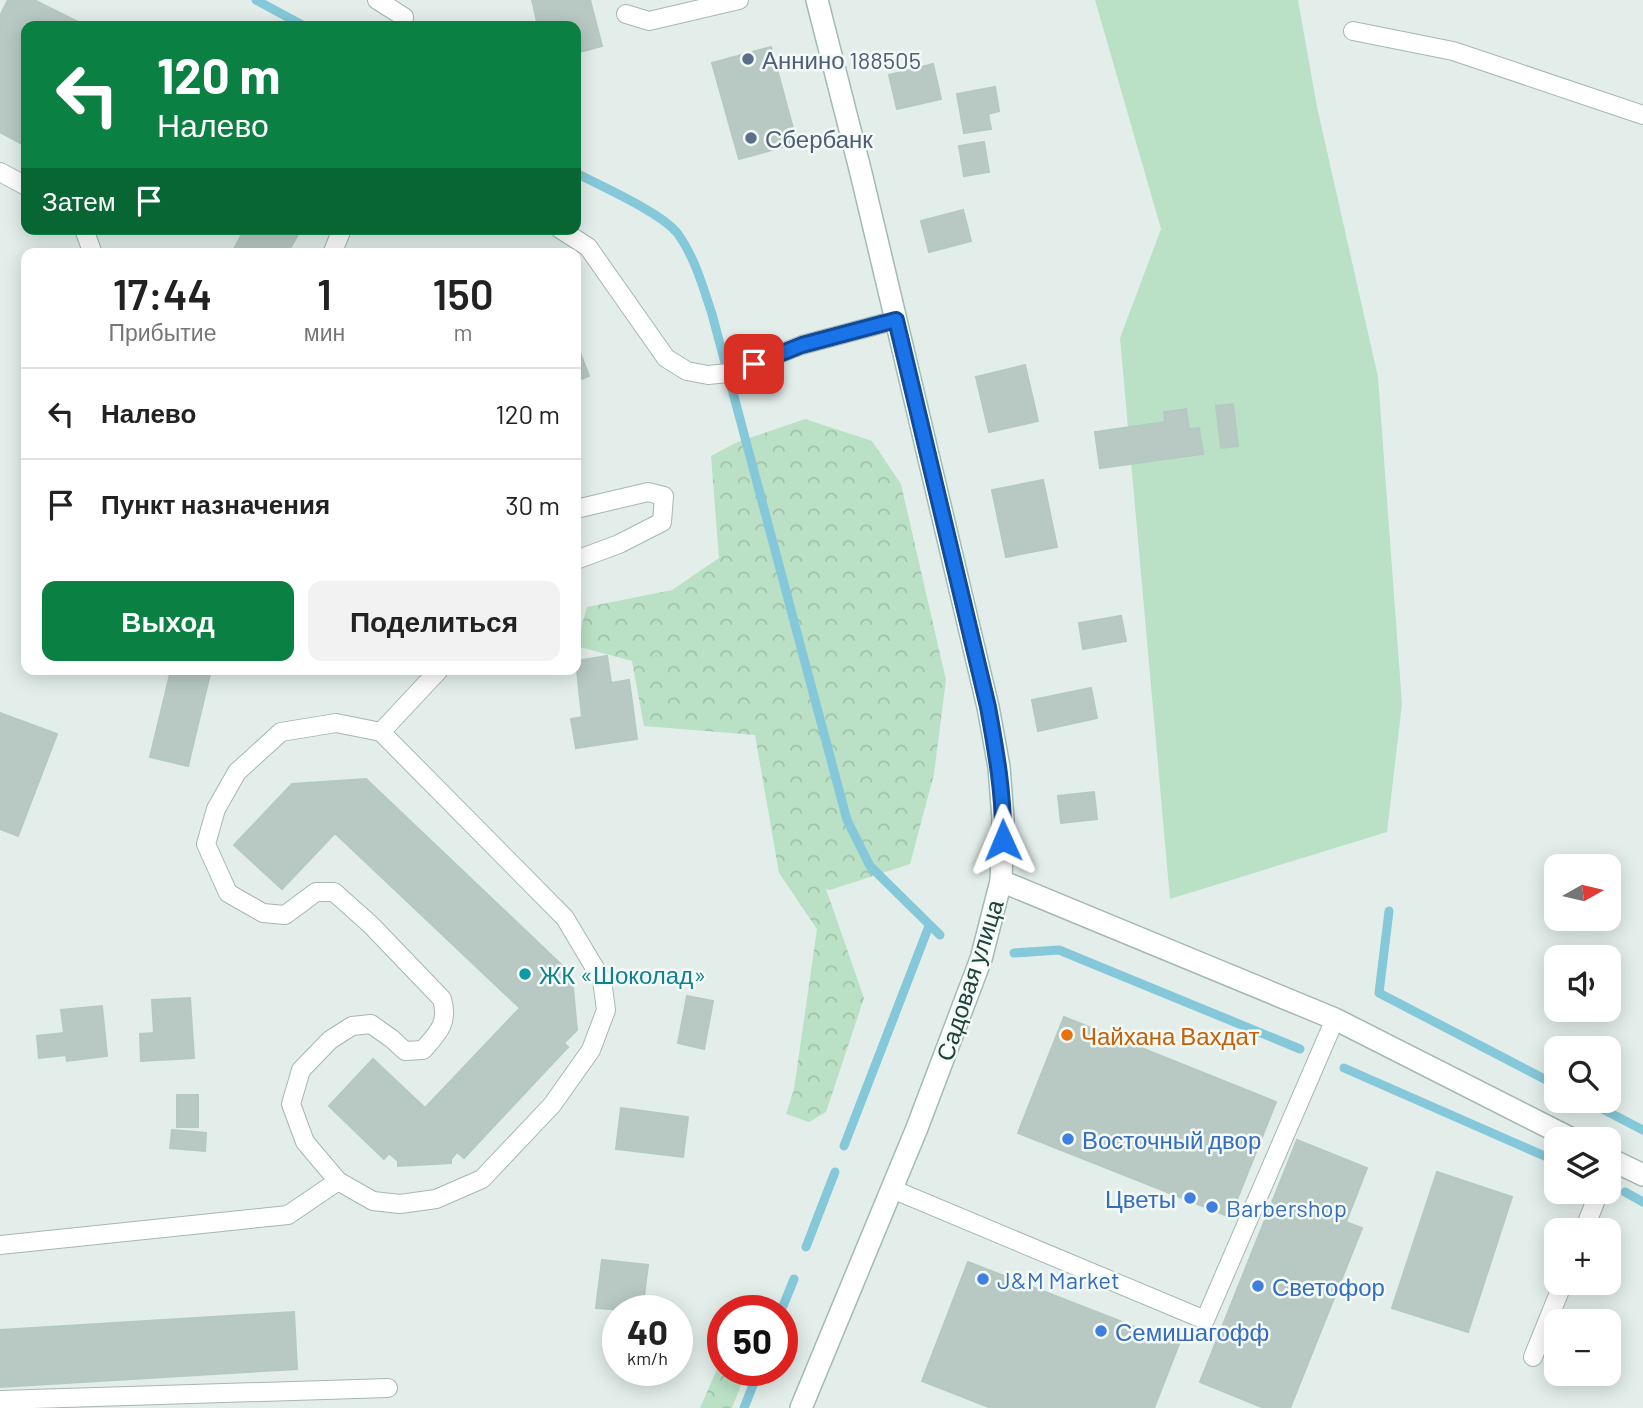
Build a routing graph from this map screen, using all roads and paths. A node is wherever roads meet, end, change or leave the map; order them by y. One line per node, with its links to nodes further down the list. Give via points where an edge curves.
1 (377, 0): 5 (lane)
2 (738, 0): 4 (lane, via 649,21)
3 (817, 0): 11 (main road, Садовая улица)
4 (626, 14)
5 (404, 21)
6 (1353, 31): 7 (lane, via 1453,51)
7 (1643, 115)
8 (0, 172): 9 (lane)
9 (21, 184)
10 (569, 235): 11 (lane, via 588,247 666,358 687,371 729,373 802,345)
11 (896, 320): 16 (main road, Садовая улица, via 988,707 1003,819)
12 (581, 508): 13 (lane, via 648,492 664,495 662,522)
13 (581, 558)
14 (434, 675): 15 (lane)
15 (381, 732): 21 (lane, via 565,918 602,980 606,1010 591,1051 552,1105 482,1179 436,1199 400,1204 373,1201); 21 (lane, via 336,723 281,732 237,772 216,809 206,844 228,893 263,913 285,915 316,892 334,892 442,999 441,1030 423,1050 405,1051 371,1024 352,1026 330,1040 301,1070 291,1104 305,1142)
16 (1001, 881): 17 (main road); 22 (main road, Садовая улица, via 981,959)
17 (1335, 1019): 18 (main road); 22 (lane, via 1205,1320)
18 (1548, 1127)
19 (1621, 1166): 20 (main road)
20 (1643, 1175)
21 (338, 1181): 23 (lane, via 288,1215)
22 (892, 1189): 28 (main road, Садовая улица)
23 (0, 1245)
24 (1558, 1295): 25 (lane)
25 (1533, 1357)
26 (388, 1388): 27 (lane)
27 (0, 1400)
28 (801, 1408)

